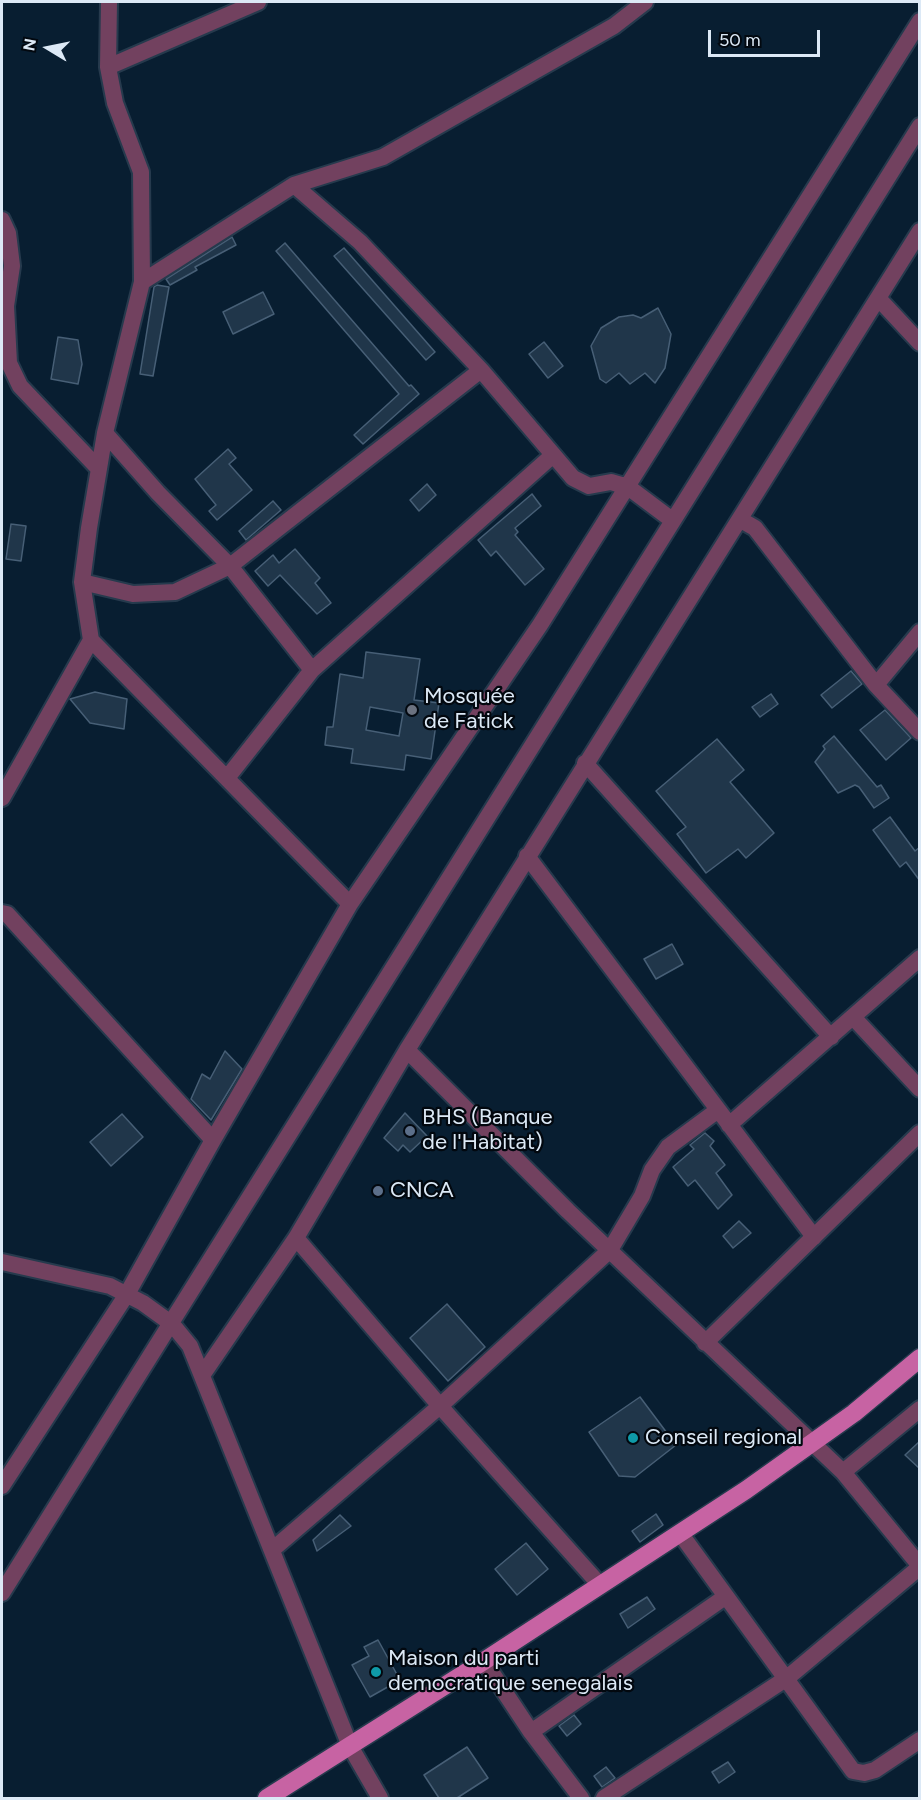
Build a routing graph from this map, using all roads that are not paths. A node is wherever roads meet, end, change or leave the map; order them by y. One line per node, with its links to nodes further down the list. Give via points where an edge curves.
1 (109, 2): 5 (street)
2 (258, 2): 5 (street)
3 (645, 2): 7 (street, via 614,26 383,157)
4 (920, 21): 17 (street)
5 (108, 67): 10 (street, via 114,103 141,172)
6 (920, 126): 18 (street)
7 (294, 185): 10 (street); 13 (street, via 360,242)
8 (2, 220): 16 (street, via 8,233 12,266 6,306 9,363 20,386)
9 (920, 231): 11 (street)
10 (142, 282): 14 (street)
11 (878, 298): 12 (street); 19 (street)
12 (920, 343)
13 (481, 370): 15 (street); 20 (street)
14 (105, 433): 16 (street); 20 (street)
15 (553, 455): 17 (street, via 573,478 589,486 610,482); 24 (street)
16 (98, 468): 21 (street)
17 (628, 487): 18 (street); 32 (street, via 540,625)
18 (672, 520): 48 (street)
19 (741, 520): 25 (street, via 755,528); 27 (street, via 735,522)
20 (230, 566): 21 (street, via 175,592 133,594); 24 (street)
21 (82, 582): 23 (street)
22 (920, 632): 25 (street)
23 (91, 640): 28 (street); 29 (street)
24 (312, 670): 29 (street)
25 (876, 685): 26 (street)
26 (920, 732)
27 (585, 763): 31 (street); 36 (street)
28 (7, 777): 30 (street)
29 (226, 778): 32 (street)
30 (2, 798)
31 (527, 856): 37 (street); 39 (street)
32 (350, 904): 42 (street)
33 (2, 913): 42 (street)
34 (920, 958): 35 (street)
35 (854, 1017): 36 (street); 38 (street)
36 (831, 1037): 40 (street)
37 (407, 1050): 44 (street); 45 (street)
38 (920, 1089)
39 (718, 1110): 40 (street); 45 (street, via 668,1147)
40 (729, 1125): 43 (street)
41 (920, 1133): 43 (street)
42 (213, 1140): 47 (street)
43 (814, 1236): 49 (street)
44 (296, 1238): 51 (street); 52 (street)
45 (610, 1250): 49 (street); 52 (street)
46 (2, 1262): 47 (street, via 110,1286)
47 (127, 1294): 48 (street); 56 (street)
48 (172, 1324): 51 (street, via 190,1346); 61 (street)
49 (705, 1343): 54 (street)
50 (920, 1358): 54 (main road)
51 (203, 1374): 58 (street)
52 (440, 1406): 58 (street); 60 (street)
53 (920, 1409): 55 (street)
54 (813, 1442): 55 (street); 57 (main road)
55 (843, 1472): 59 (street)
56 (2, 1486)
57 (680, 1533): 60 (main road); 62 (street)
58 (272, 1550): 67 (street)
59 (920, 1566): 64 (street)
60 (600, 1585): 63 (main road)
61 (2, 1593)
62 (725, 1597): 64 (street); 65 (street)
63 (484, 1661): 65 (street); 67 (main road)
64 (787, 1678): 66 (street, via 853,1771 875,1770); 71 (street)
65 (531, 1732): 70 (street)
66 (920, 1740)
67 (350, 1746): 68 (main road); 69 (street)
68 (267, 1798)
69 (380, 1798)
70 (581, 1798)
71 (604, 1798)

